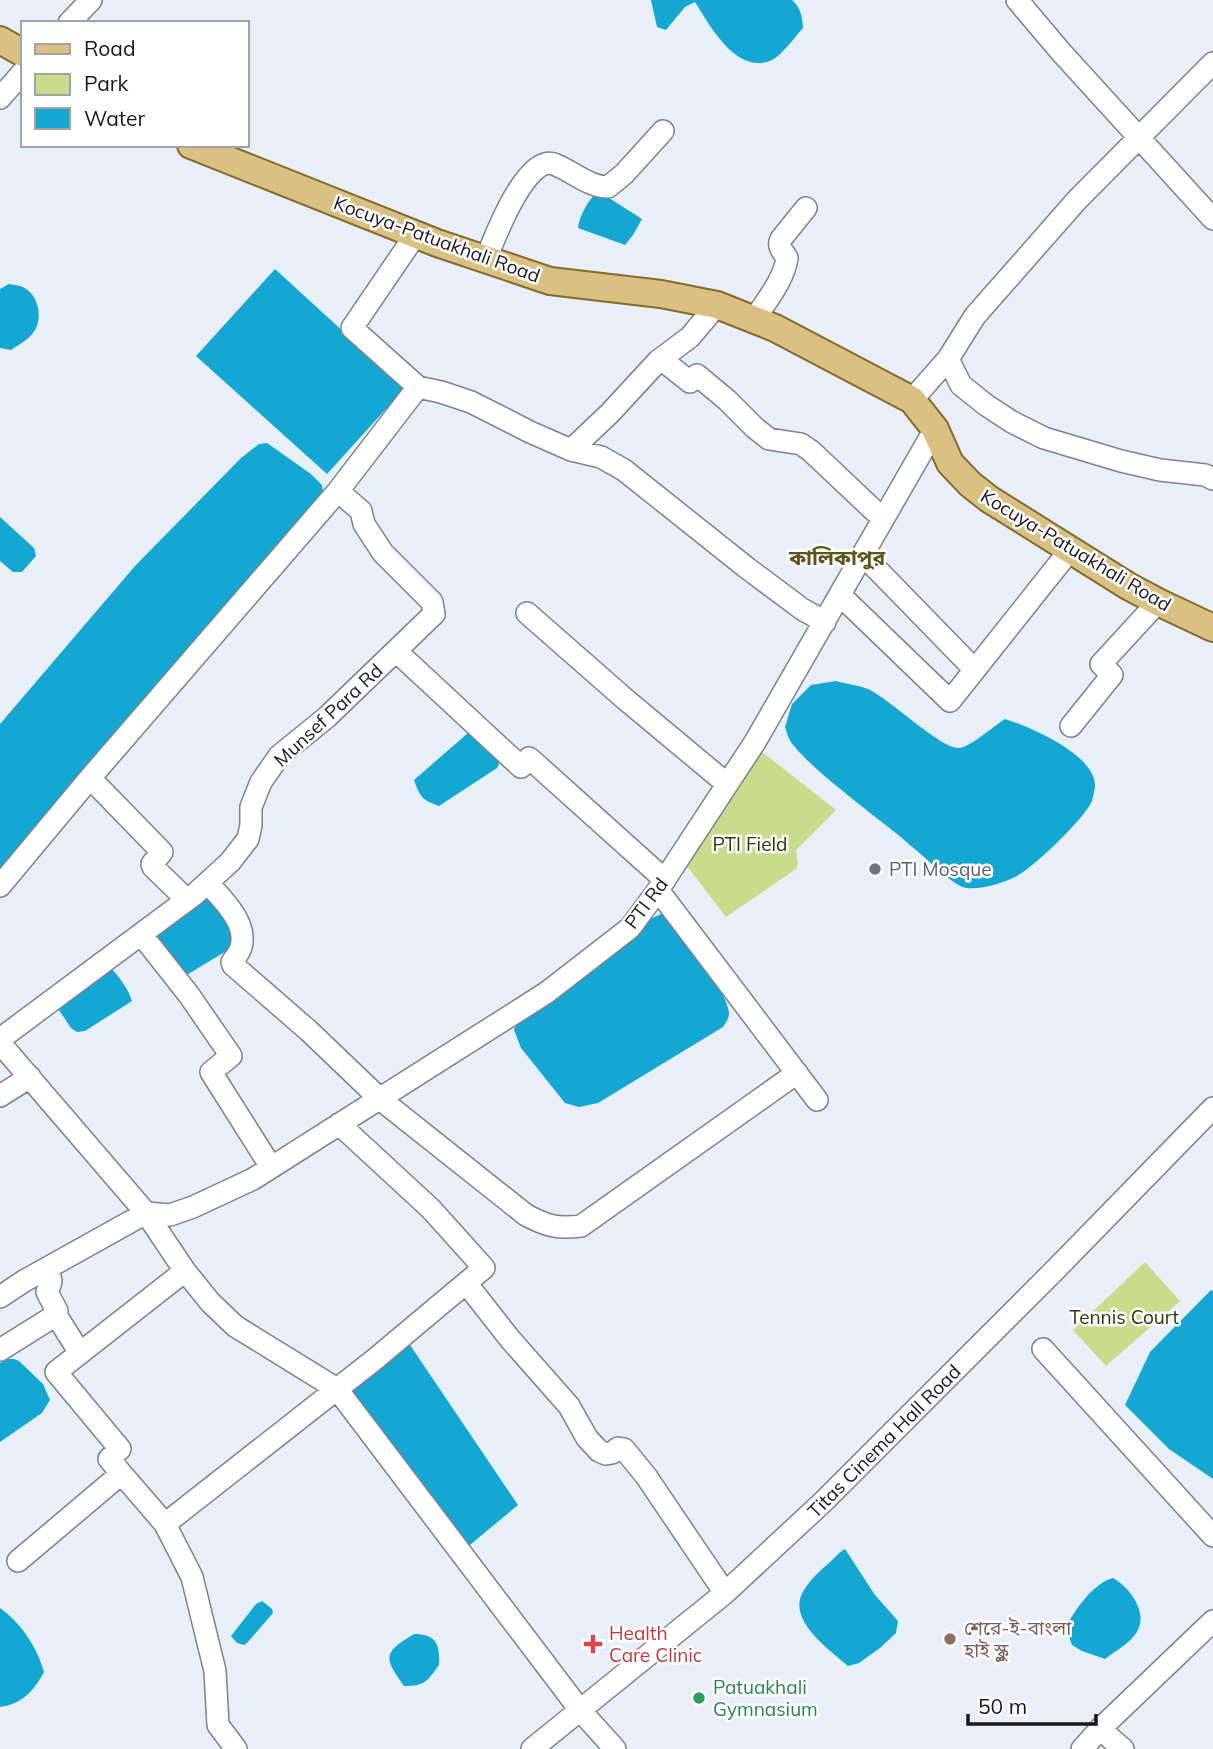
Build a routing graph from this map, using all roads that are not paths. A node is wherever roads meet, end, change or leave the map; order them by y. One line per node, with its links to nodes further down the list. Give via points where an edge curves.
1 (91, 0): 3 (street)
2 (1017, 0): 10 (street)
3 (71, 21)
4 (0, 40): 5 (main road)
5 (21, 52)
6 (1213, 63): 10 (street)
7 (21, 74): 8 (street)
8 (0, 98)
9 (663, 131): 15 (street, via 608,187 552,163 536,169 515,193)
10 (1139, 137): 13 (street); 19 (street, via 1024,259 975,316)
11 (196, 147): 14 (main road, Kocuya-Patuakhali Road)
12 (806, 208): 17 (street, via 781,239 786,264)
13 (1213, 219)
14 (416, 234): 15 (main road, Kocuya-Patuakhali Road); 20 (street, via 352,328)
15 (486, 260): 16 (main road, Kocuya-Patuakhali Road, via 550,281)
16 (717, 305): 17 (main road, Kocuya-Patuakhali Road); 18 (street, via 690,337)
17 (754, 320): 21 (main road, Kocuya-Patuakhali Road)
18 (661, 359): 23 (street); 26 (street, via 691,382 697,375 769,439 800,444 811,451)
19 (948, 359): 21 (street); 24 (street, via 961,385 1012,422 1044,438 1121,461)
20 (418, 387): 23 (street, via 471,402); 25 (street)
21 (912, 400): 22 (main road, Kocuya-Patuakhali Road)
22 (935, 429): 26 (street, PTI Rd); 27 (main road, Kocuya-Patuakhali Road, via 950,463 970,484)
23 (571, 450): 32 (street, via 601,457 624,470 747,568)
24 (1213, 479)
25 (338, 491): 34 (street, Munsef Para Rd, via 360,511 383,553 432,602 434,614); 37 (street)
26 (883, 519): 28 (street, PTI Rd)
27 (1070, 550): 30 (main road, Kocuya-Patuakhali Road); 35 (street)
28 (863, 555): 29 (street, PTI Rd); 35 (street)
29 (840, 595): 32 (street, PTI Rd); 35 (street, via 950,701)
30 (1158, 602): 33 (main road, Kocuya-Patuakhali Road); 36 (street, via 1101,664 1112,675)
31 (527, 613): 38 (street)
32 (825, 622): 38 (street, PTI Rd)
33 (1213, 628)
34 (396, 651): 39 (street, Munsef Para Rd, via 279,756 251,807 248,839); 40 (street, via 520,767 529,758)
35 (974, 669)
36 (1071, 726)
37 (90, 778): 41 (street); 42 (street, via 162,852 153,867)
38 (727, 784): 40 (street, PTI Rd)
39 (208, 883): 42 (street, Munsef Para Rd); 48 (street, via 238,921 242,947 233,965)
40 (662, 885): 45 (street); 48 (street, PTI Rd, via 630,928 546,993)
41 (0, 886)
42 (187, 900): 43 (street, Munsef Para Rd)
43 (141, 934): 44 (street, Munsef Para Rd); 52 (street, via 231,1056 211,1072)
44 (0, 1041): 46 (street)
45 (797, 1073): 48 (street, via 581,1226 563,1228 544,1225 526,1214); 49 (street)
46 (30, 1077): 47 (street); 53 (street)
47 (0, 1096)
48 (380, 1098): 51 (street, PTI Rd)
49 (817, 1100)
50 (1213, 1108): 67 (street, Titas Cinema Hall Road, via 823,1502)
51 (339, 1124): 52 (street, PTI Rd); 56 (street, via 431,1209 484,1268)
52 (271, 1167): 53 (street, PTI Rd, via 193,1207 170,1214)
53 (146, 1213): 54 (street); 55 (street)
54 (46, 1269): 57 (street); 58 (street, via 52,1281 47,1292)
55 (185, 1270): 61 (street); 62 (street, via 235,1326)
56 (466, 1283): 62 (street); 67 (street, via 569,1406 599,1451 606,1454 624,1449)
57 (0, 1297)
58 (56, 1315): 60 (street); 61 (street)
59 (1043, 1349): 65 (street)
60 (0, 1350)
61 (80, 1353): 63 (street, via 56,1372 120,1450 108,1460)
62 (337, 1389): 64 (street); 69 (street)
63 (121, 1474): 64 (street); 66 (street)
64 (165, 1524): 71 (street, via 192,1577 215,1671 218,1725)
65 (1213, 1536)
66 (18, 1561)
67 (725, 1593): 69 (street, Titas Cinema Hall Road)
68 (1213, 1621): 70 (street)
69 (580, 1710): 72 (street, Titas Cinema Hall Road); 73 (street)
70 (1100, 1729): 74 (street); 75 (street)
71 (236, 1749)
72 (532, 1749)
73 (615, 1749)
74 (1082, 1749)
75 (1123, 1749)

